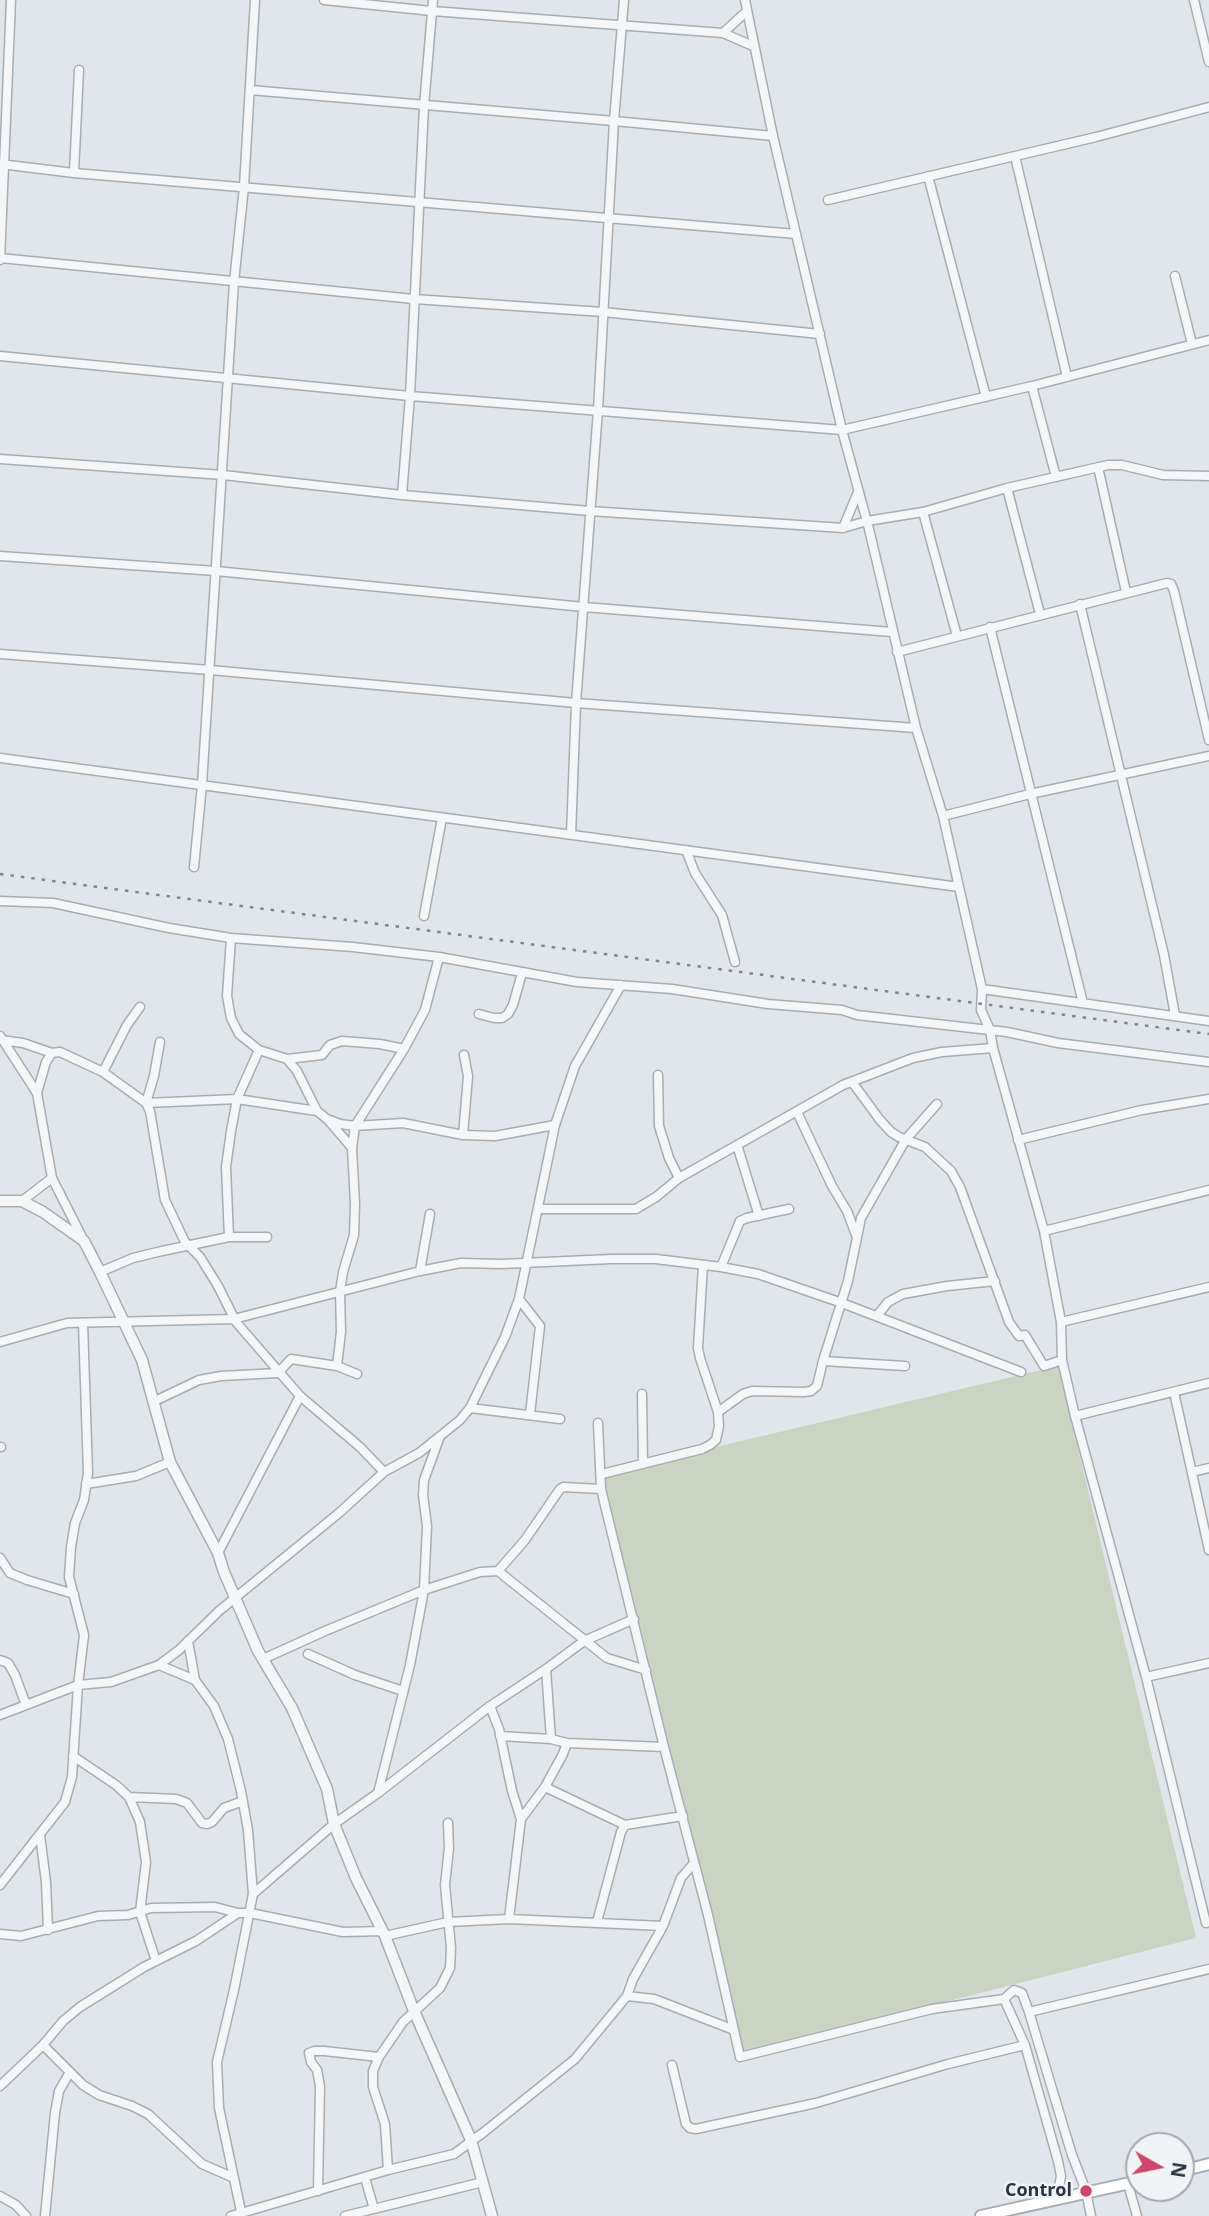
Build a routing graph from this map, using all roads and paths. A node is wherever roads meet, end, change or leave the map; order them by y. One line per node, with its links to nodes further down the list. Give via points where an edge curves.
1 (11, 0): 14 (street)
2 (255, 0): 16 (street)
3 (324, 0): 8 (street)
4 (433, 0): 8 (street)
5 (624, 0): 10 (street)
6 (745, 0): 9 (street)
7 (1194, 0): 13 (street)
8 (432, 11): 10 (street); 17 (street)
9 (747, 11): 11 (street); 12 (street)
10 (621, 26): 11 (street); 19 (street)
11 (723, 33): 12 (street)
12 (753, 46): 20 (street)
13 (1209, 62)
14 (4, 67): 22 (street)
15 (79, 70): 23 (street)
16 (250, 90): 17 (street); 25 (street)
17 (424, 106): 19 (street); 27 (street)
18 (1209, 107): 21 (street)
19 (614, 121): 20 (street); 28 (street)
20 (773, 136): 29 (street)
21 (1015, 156): 24 (street); 40 (street)
22 (2, 164): 23 (street); 30 (street)
23 (74, 173): 25 (street)
24 (928, 176): 26 (street); 43 (street)
25 (244, 187): 27 (street); 32 (street)
26 (828, 200)
27 (419, 201): 28 (street); 33 (street)
28 (610, 217): 29 (street); 34 (street)
29 (796, 234): 35 (street)
30 (0, 258): 32 (street)
31 (1175, 276): 37 (street)
32 (234, 282): 33 (street); 39 (street)
33 (414, 299): 34 (street); 42 (street)
34 (603, 312): 35 (street); 44 (street)
35 (820, 334): 45 (street)
36 (1209, 340): 37 (street)
37 (1192, 344): 40 (street)
38 (0, 356): 39 (street)
39 (228, 377): 42 (street); 48 (street)
40 (1067, 377): 41 (street)
41 (1032, 386): 43 (street); 50 (street)
42 (410, 396): 44 (street); 53 (street)
43 (986, 397): 45 (street)
44 (598, 410): 45 (street); 54 (street)
45 (842, 430): 52 (street)
46 (0, 459): 48 (street)
47 (1098, 467): 49 (street, via 1122,465 1163,475); 50 (street); 60 (street)
48 (223, 475): 53 (street); 59 (street)
49 (1209, 476)
50 (1056, 477): 51 (street)
51 (1007, 488): 55 (street); 63 (street)
52 (858, 491): 56 (street); 57 (street)
53 (402, 495): 54 (street)
54 (590, 511): 57 (street); 62 (street)
55 (923, 512): 56 (street); 66 (street)
56 (867, 521): 57 (street); 65 (street)
57 (843, 528)
58 (0, 556): 59 (street)
59 (216, 570): 62 (street); 69 (street)
60 (1126, 592): 61 (street); 72 (street, via 1171,584)
61 (1080, 604): 63 (street); 75 (street)
62 (584, 607): 65 (street); 70 (street)
63 (1040, 614): 64 (street)
64 (990, 627): 66 (street); 77 (street)
65 (892, 632): 67 (street)
66 (957, 636): 67 (street)
67 (897, 652): 71 (street)
68 (0, 654): 69 (street)
69 (210, 670): 70 (street); 76 (street)
70 (576, 703): 71 (street); 80 (street)
71 (916, 729): 78 (street)
72 (1209, 740)
73 (1209, 756): 75 (street)
74 (0, 758): 76 (street)
75 (1122, 774): 77 (street); 95 (street)
76 (202, 785): 79 (street); 82 (street)
77 (1030, 794): 78 (street); 92 (street)
78 (943, 816): 83 (street)
79 (442, 818): 80 (street); 85 (street)
80 (571, 835): 81 (street)
81 (686, 850): 83 (street); 88 (street, via 722,915)
82 (194, 867)
83 (958, 887): 91 (street)
84 (0, 901): 86 (street, via 53,903)
85 (424, 916)
86 (231, 938): 87 (street); 102 (street, via 227,996 231,1018 239,1034)
87 (439, 957): 89 (street); 101 (street, via 425,1010)
88 (735, 962)
89 (522, 973): 90 (street); 94 (street, via 508,1014 502,1018)
90 (621, 985): 97 (street); 118 (street, via 575,1066)
91 (982, 989): 92 (street); 97 (street, via 981,1010)
92 (1083, 1003): 95 (street)
93 (140, 1007): 107 (street)
94 (479, 1014)
95 (1175, 1015): 96 (street)
96 (1209, 1021)
97 (990, 1030): 100 (street); 106 (street)
98 (1, 1038): 103 (street); 110 (street)
99 (160, 1042): 113 (street)
100 (993, 1048): 109 (street, via 913,1058); 122 (street)
101 (404, 1049): 105 (street, via 342,1041 330,1045 322,1055); 119 (street)
102 (259, 1050): 105 (street); 111 (street)
103 (52, 1053): 107 (street, via 60,1052); 110 (street)
104 (464, 1055): 120 (street, via 468,1076)
105 (287, 1059): 115 (street)
106 (1209, 1062)
107 (103, 1072): 113 (street)
108 (658, 1075): 126 (street, via 659,1126)
109 (852, 1082): 116 (street); 121 (street, via 880,1121)
110 (37, 1093): 125 (street)
111 (237, 1099): 113 (street); 115 (street); 135 (street, via 226,1167)
112 (1209, 1099): 122 (street)
113 (146, 1103): 139 (street, via 165,1200)
114 (937, 1104): 121 (street)
115 (317, 1111): 117 (street)
116 (797, 1112): 123 (street); 137 (street)
117 (327, 1119): 119 (street); 124 (street)
118 (555, 1125): 120 (street, via 495,1136); 130 (street)
119 (355, 1126): 120 (street, via 403,1123); 124 (street)
120 (463, 1135)
121 (906, 1139): 137 (street, via 861,1218); 145 (street, via 925,1147 951,1171)
122 (1018, 1140): 134 (street)
123 (737, 1145): 126 (street); 133 (street)
124 (352, 1148): 147 (street, via 354,1235)
125 (52, 1178): 129 (street); 138 (street)
126 (679, 1178): 130 (street, via 636,1209)
127 (1209, 1190): 134 (street)
128 (0, 1200): 129 (street)
129 (22, 1201): 138 (street)
130 (538, 1209): 140 (street)
131 (789, 1209): 133 (street)
132 (430, 1214): 143 (street)
133 (759, 1216): 142 (street, via 740,1221)
134 (1044, 1231): 154 (street)
135 (229, 1237): 136 (street); 139 (street)
136 (267, 1237)
137 (857, 1238): 149 (street)
138 (84, 1241): 144 (street)
139 (188, 1246): 144 (street, via 133,1258); 151 (street, via 200,1257)
140 (528, 1262): 141 (street, via 656,1259); 143 (street, via 461,1263); 148 (street)
141 (703, 1265): 142 (street); 169 (street, via 698,1348)
142 (721, 1267): 149 (street, via 758,1274)
143 (420, 1271): 147 (street)
144 (100, 1272): 152 (street)
145 (995, 1281): 150 (street, via 903,1294 888,1302); 156 (street, via 1006,1316 1019,1336 1025,1335 1044,1366)
146 (1209, 1287): 154 (street)
147 (340, 1291): 151 (street); 158 (street)
148 (519, 1299): 168 (street); 170 (street, via 540,1326)
149 (842, 1303): 150 (street); 157 (street)
150 (877, 1316): 160 (street)
151 (234, 1319): 152 (street); 161 (street)
152 (123, 1321): 153 (street); 167 (street)
153 (83, 1322): 155 (street); 181 (street)
154 (1061, 1322): 156 (street)
155 (0, 1342)
156 (1062, 1360): 171 (street)
157 (823, 1361): 159 (street); 169 (street, via 817,1386 811,1391 752,1391)
158 (337, 1366): 161 (street, via 291,1359); 162 (street)
159 (905, 1366)
160 (1021, 1372)
161 (278, 1373): 166 (street); 167 (street, via 200,1380)
162 (357, 1374)
163 (1209, 1382): 164 (street)
164 (1174, 1392): 171 (street); 179 (street)
165 (642, 1394): 176 (street)
166 (300, 1396): 178 (street); 184 (street)
167 (155, 1401): 175 (street)
168 (470, 1408): 170 (street); 174 (street)
169 (718, 1412): 176 (street, via 716,1440 710,1446)
170 (530, 1414): 172 (street)
171 (1075, 1416): 202 (street)
172 (560, 1419)
173 (598, 1423): 180 (street)
174 (439, 1438): 178 (street); 189 (street, via 424,1480)
175 (170, 1462): 181 (street, via 136,1476); 184 (street)
176 (643, 1464): 180 (street)
177 (1209, 1468): 179 (street)
178 (384, 1472): 191 (street)
179 (1192, 1472): 183 (street)
180 (602, 1474): 182 (street)
181 (86, 1484): 190 (street, via 71,1547 69,1577)
182 (601, 1489): 187 (street, via 560,1489); 192 (street)
183 (1209, 1549)
184 (218, 1553): 191 (street)
185 (0, 1558): 188 (street)
186 (0, 1569): 188 (street)
187 (498, 1571): 189 (street, via 480,1572); 194 (street)
188 (10, 1573): 190 (street)
189 (424, 1590): 196 (street); 205 (street)
190 (74, 1594): 204 (street, via 84,1635)
191 (236, 1598): 193 (street); 196 (street)
192 (634, 1619): 194 (street); 201 (street)
193 (188, 1641): 199 (street); 203 (street)
194 (584, 1641): 200 (street); 201 (street, via 615,1661)
195 (308, 1654): 205 (street)
196 (263, 1659): 221 (street, via 292,1708 327,1789)
197 (0, 1660): 206 (street, via 8,1663 15,1675)
198 (1209, 1662): 202 (street)
199 (159, 1665): 203 (street); 204 (street, via 111,1682)
200 (546, 1669): 207 (street); 210 (street)
201 (646, 1670): 212 (street)
202 (1146, 1677): 233 (street)
203 (195, 1680): 217 (street, via 214,1706 228,1739)
204 (78, 1685): 206 (street); 213 (street)
205 (403, 1691): 215 (street)
206 (26, 1705): 208 (street)
207 (490, 1706): 209 (street); 215 (street)
208 (0, 1715)
209 (500, 1736): 210 (street); 219 (street)
210 (551, 1740): 211 (street)
211 (567, 1743): 212 (street); 214 (street)
212 (664, 1747): 218 (street)
213 (74, 1756): 216 (street); 223 (street, via 65,1802)
214 (545, 1787): 219 (street); 222 (street)
215 (378, 1793): 221 (street)
216 (129, 1797): 217 (street, via 176,1799 187,1803 207,1824 224,1808); 227 (street, via 140,1822 146,1862)
217 (243, 1801): 226 (street)
218 (683, 1816): 222 (street); 224 (street)
219 (521, 1819): 230 (street)
220 (448, 1823): 231 (street)
221 (334, 1824): 226 (street); 236 (street)
222 (625, 1825): 232 (street)
223 (40, 1835): 225 (street); 235 (street)
224 (694, 1863): 234 (street, via 681,1878); 244 (street)
225 (0, 1885)
226 (253, 1894): 229 (street)
227 (140, 1912): 228 (street, via 215,1907); 235 (street, via 98,1916); 238 (street)
228 (238, 1913): 229 (street); 238 (street)
229 (250, 1913): 236 (street, via 343,1932); 255 (street, via 216,2062 219,2108)
230 (509, 1919): 231 (street); 232 (street)
231 (448, 1922): 236 (street); 242 (street, via 450,1968 440,1989)
232 (597, 1922): 234 (street)
233 (1206, 1923)
234 (663, 1926): 240 (street)
235 (48, 1930): 237 (street, via 21,1936)
236 (384, 1933): 242 (street)
237 (0, 1934)
238 (156, 1961): 245 (street, via 80,2007)
239 (1209, 1969): 243 (street)
240 (627, 1996): 244 (street, via 654,1999); 251 (street, via 575,2059)
241 (1004, 1999): 243 (street, via 1013,1990 1022,1993); 244 (street, via 932,2009 740,2057); 246 (street)
242 (414, 2011): 247 (street); 251 (street)
243 (1029, 2012): 252 (street)
244 (734, 2030)
245 (43, 2045): 249 (street); 250 (street)
246 (1026, 2045): 248 (street, via 816,2103 696,2129 686,2124); 253 (street)
247 (379, 2057): 254 (street, via 373,2087 385,2124); 259 (street, via 309,2053 320,2086)
248 (673, 2065)
249 (70, 2072): 255 (street, via 99,2095 148,2115 202,2164); 266 (street, via 54,2113)
250 (0, 2086)
251 (471, 2140): 254 (street, via 454,2154); 257 (street)
252 (1072, 2155): 253 (street, via 1069,2162); 260 (street)
253 (1058, 2161): 262 (street, via 1062,2176)
254 (388, 2170): 256 (street)
255 (234, 2178): 264 (street)
256 (365, 2178): 259 (street); 263 (street)
257 (483, 2182): 263 (street); 269 (street)
258 (1125, 2184): 260 (main road)
259 (318, 2191): 264 (street)
260 (1086, 2191): 262 (main road); 271 (street)
261 (0, 2196): 265 (street)
262 (1057, 2198): 270 (main road)
263 (379, 2210): 268 (street)
264 (242, 2215): 267 (street)
265 (26, 2216)
266 (45, 2216)
267 (231, 2216)
268 (345, 2216)
269 (492, 2216)
270 (981, 2216)
271 (1091, 2216)

